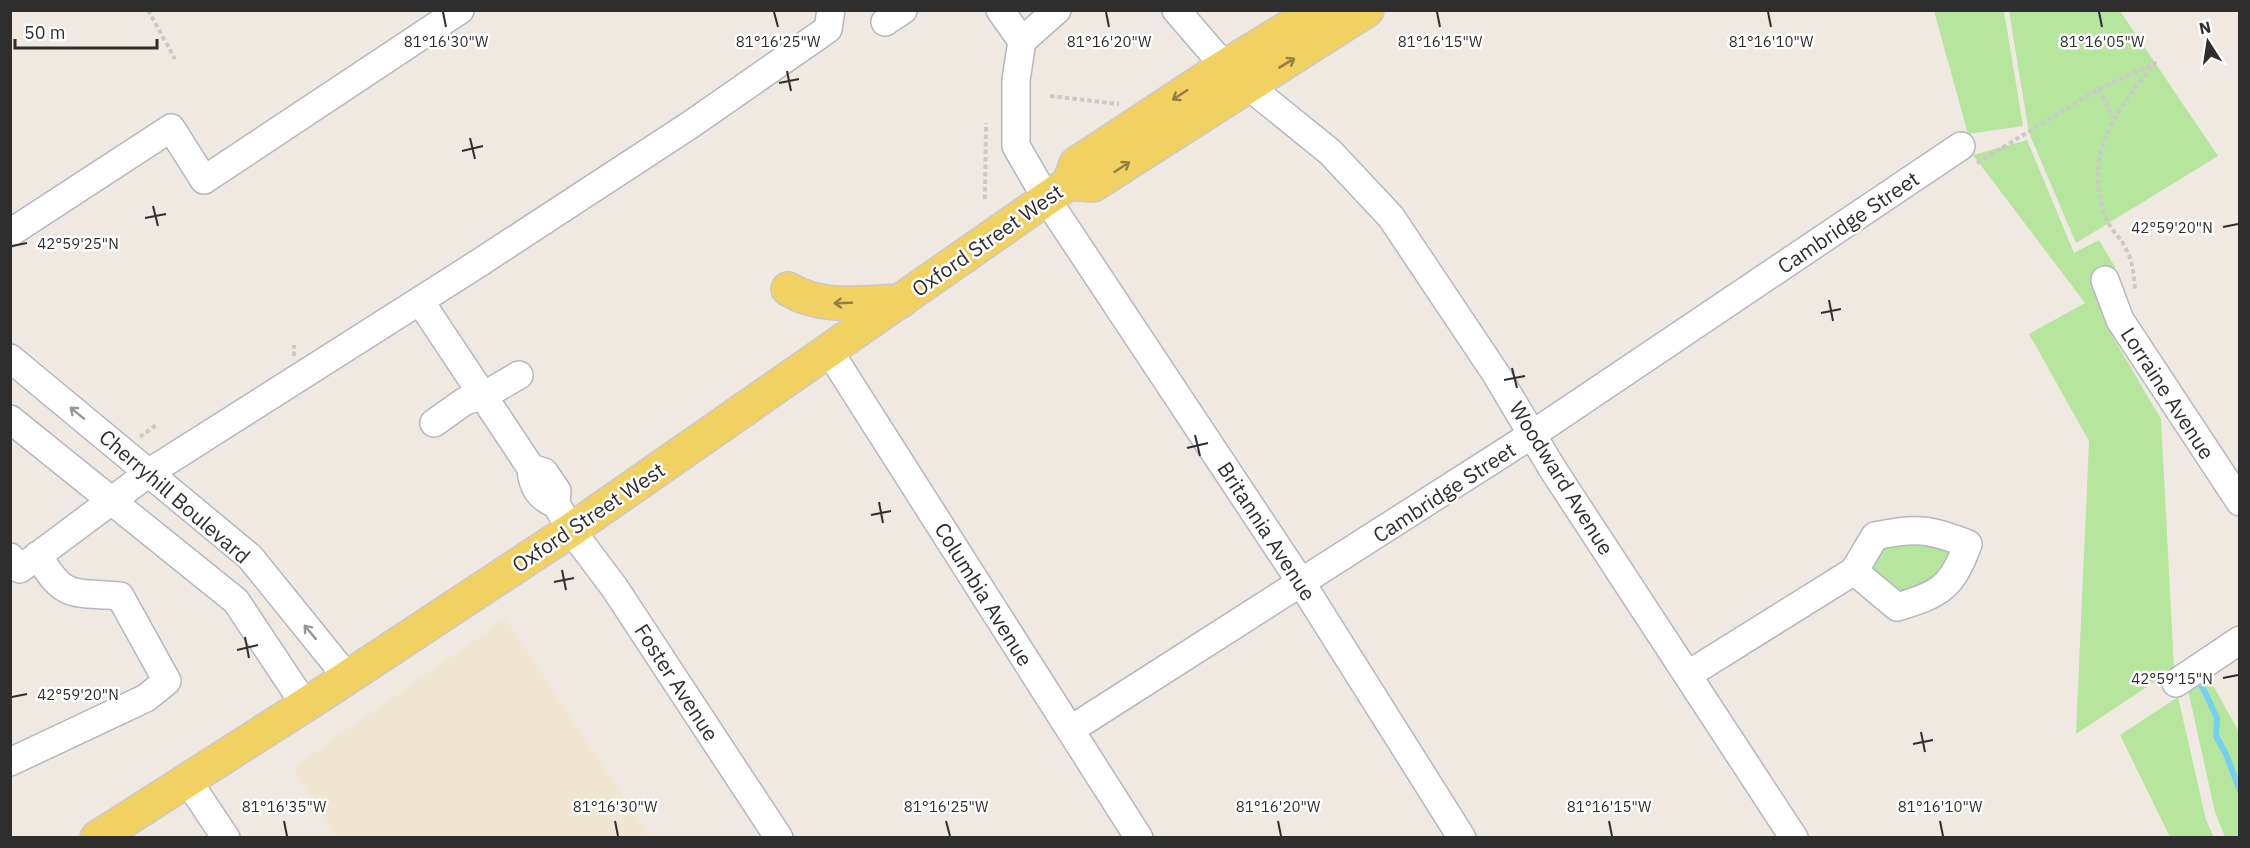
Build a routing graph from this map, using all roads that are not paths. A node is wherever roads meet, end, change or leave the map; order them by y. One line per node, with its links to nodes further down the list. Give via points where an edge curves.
1 (460, 10): 12 (street, via 204,180 171,128)
2 (831, 10): 15 (street, via 828,29 819,36)
3 (1000, 10): 8 (street)
4 (1057, 10): 8 (street)
5 (1176, 10): 9 (street, Woodward Avenue)
6 (1317, 10): 9 (main road, Oxford Street West)
7 (1367, 10): 9 (main road, Oxford Street West, one-way to 7, via 1291,61)
8 (1022, 41): 11 (street, Britannia Avenue, via 1016,80 1016,146)
9 (1236, 76): 11 (main road, Oxford Street West, via 1076,164); 23 (street, Woodward Avenue, via 1330,152 1391,217)
10 (1966, 156): 23 (street, Cambridge Street)
11 (1058, 191): 16 (main road, Oxford Street West); 30 (street, Britannia Avenue)
12 (10, 233)
13 (2105, 280): 26 (street, Lorraine Avenue, via 2120,320)
14 (788, 289): 16 (main road, one-way to 14, via 825,303 807,300)
15 (420, 301): 20 (street); 24 (street)
16 (901, 301): 17 (main road, Oxford Street West)
17 (829, 351): 27 (main road, Oxford Street West); 36 (street, Columbia Avenue)
18 (10, 358): 24 (street, Cherryhill Boulevard, one-way to 18)
19 (519, 375): 20 (street)
20 (485, 394): 22 (street, via 465,401); 27 (street, Foster Avenue, via 531,468 544,471 557,491)
21 (10, 419): 25 (street, Cherryhill Boulevard)
22 (434, 423)
23 (1533, 434): 30 (street, Cambridge Street); 32 (street, Woodward Avenue)
24 (150, 472): 25 (street); 33 (street, Cherryhill Boulevard, one-way to 24, via 250,557)
25 (112, 499): 28 (street); 35 (street, Cherryhill Boulevard, via 236,601)
26 (2240, 502)
27 (564, 517): 33 (main road, Oxford Street West); 41 (street, Foster Avenue)
28 (20, 564): 37 (street, via 51,578 67,591 120,596 167,681 146,698)
29 (1854, 570): 32 (street)
30 (1302, 584): 36 (street, Cambridge Street); 43 (street, Britannia Avenue)
31 (2240, 640): 34 (street)
32 (1689, 674): 44 (street, Woodward Avenue)
33 (347, 677): 35 (main road, Oxford Street West)
34 (2176, 682)
35 (305, 705): 38 (main road, Oxford Street West)
36 (1070, 730): 42 (street, Columbia Avenue)
37 (10, 762)
38 (188, 781): 39 (main road, Oxford Street West); 40 (street)
39 (97, 837)
40 (226, 837)
41 (779, 837)
42 (1139, 837)
43 (1462, 837)
44 (1794, 837)

